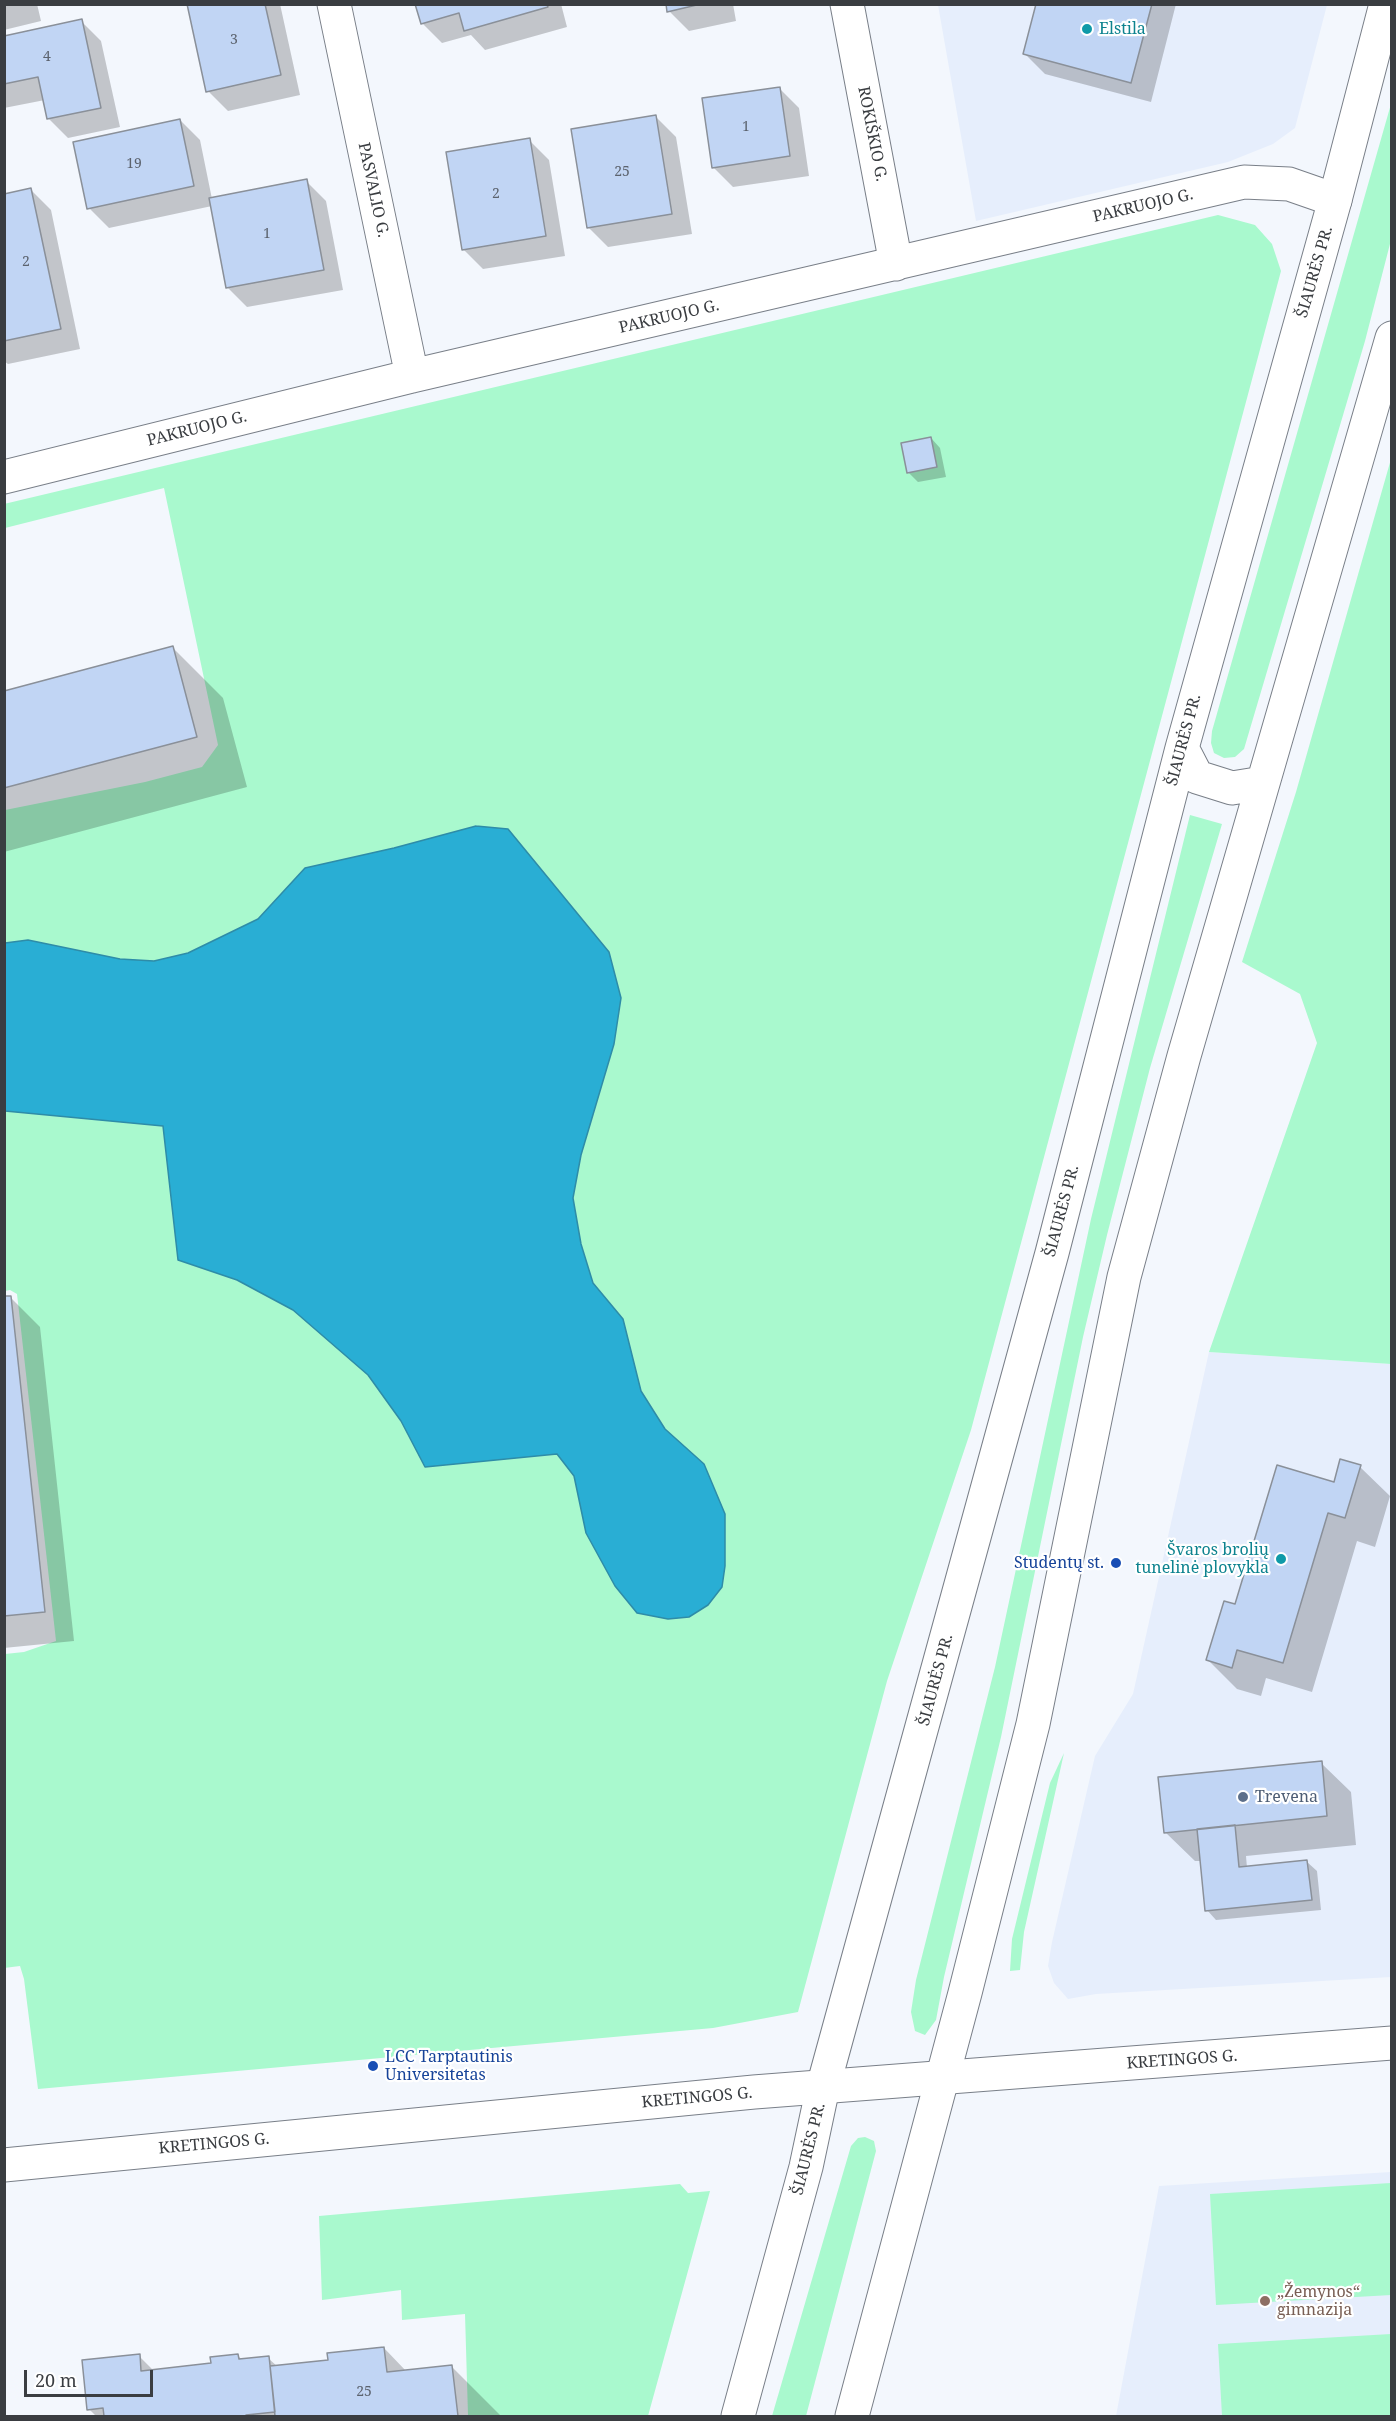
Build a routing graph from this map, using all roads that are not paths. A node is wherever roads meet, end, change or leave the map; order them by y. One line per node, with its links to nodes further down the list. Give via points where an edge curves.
1 (334, 4): 7 (main road, PASVALIO G.)
2 (847, 4): 5 (main road, ROKIŠKIO G.)
3 (1386, 4): 4 (main road, ŠIAURĖS PR.)
4 (1335, 200): 5 (main road, PAKRUOJO G., via 1289,184 1244,182); 9 (main road, ŠIAURĖS PR.)
5 (896, 264): 7 (main road, PAKRUOJO G.)
6 (1392, 338): 10 (main road)
7 (412, 376): 8 (main road, PAKRUOJO G.)
8 (4, 477)
9 (1182, 748): 10 (main road, via 1197,777 1232,788); 13 (main road, ŠIAURĖS PR., via 1049,1264)
10 (1263, 783): 12 (main road, via 1124,1277 1033,1724)
11 (1392, 2043): 12 (main road, KRETINGOS G.)
12 (942, 2079): 13 (main road, KRETINGOS G.); 16 (main road)
13 (824, 2087): 14 (main road, KRETINGOS G.); 15 (main road, ŠIAURĖS PR.)
14 (4, 2165)
15 (738, 2416)
16 (852, 2416)

